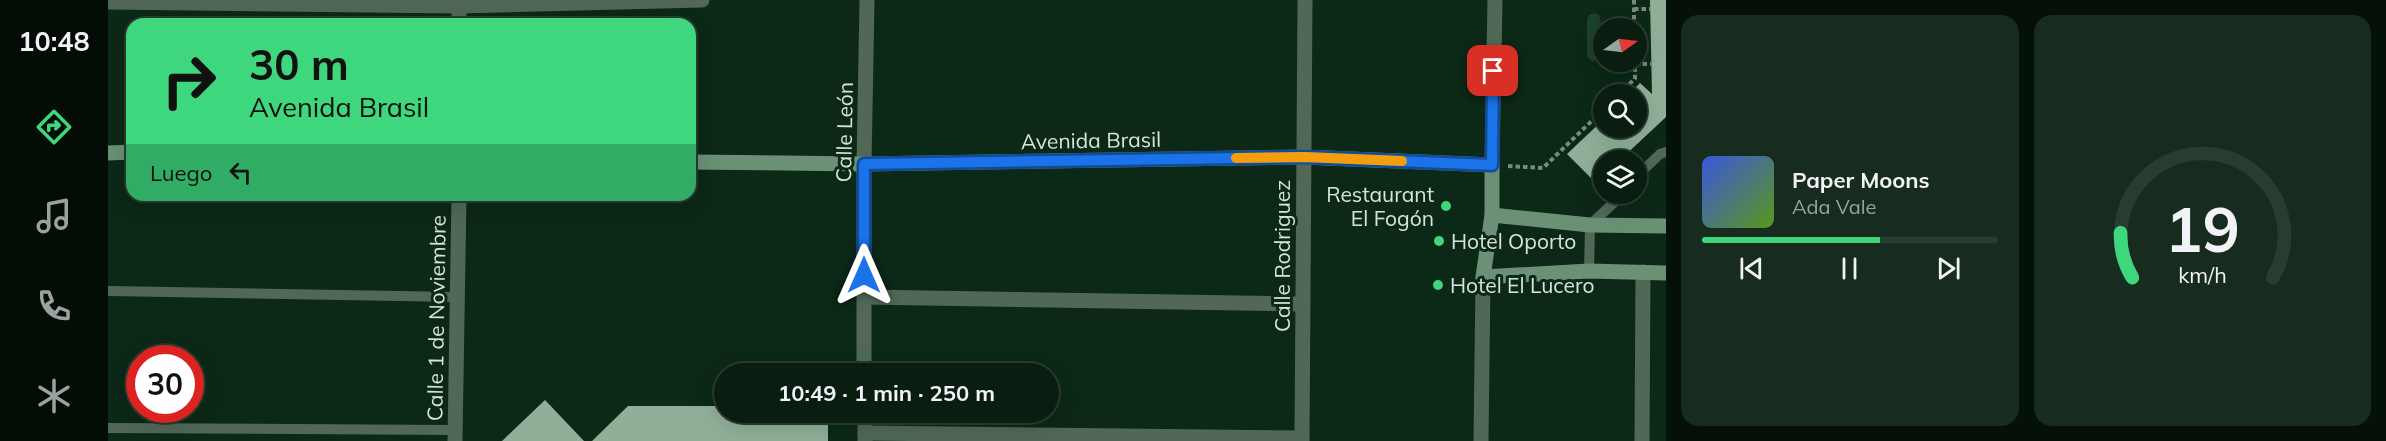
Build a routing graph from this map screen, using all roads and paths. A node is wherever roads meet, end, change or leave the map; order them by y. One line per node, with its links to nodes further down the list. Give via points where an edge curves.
1 (702, 0): 7 (street)
2 (867, 0): 19 (street, Calle León)
3 (1305, 0): 17 (street, Calle Rodriguez)
4 (1495, 0): 20 (street)
5 (1634, 0): 8 (path)
6 (108, 2): 7 (street)
7 (459, 3)
8 (1634, 9): 9 (path); 10 (path)
9 (1650, 9)
10 (1634, 18)
11 (1647, 64): 12 (path)
12 (1651, 64)
13 (1593, 120): 20 (path, via 1543,168)
14 (126, 152): 16 (main road)
15 (1666, 152): 21 (lane)
16 (108, 153)
17 (1304, 157): 19 (main road, Avenida Brasil); 20 (main road, Avenida Brasil); 34 (street, Calle Rodriguez)
18 (696, 162): 19 (main road, Avenida Brasil)
19 (864, 164): 33 (street, Calle León)
20 (1492, 165): 24 (main road)
21 (1647, 166)
22 (459, 201): 32 (street, Calle 1 de Noviembre)
23 (1612, 204): 25 (lane)
24 (1492, 215): 25 (main road); 30 (main road)
25 (1590, 225): 26 (main road); 27 (lane)
26 (1666, 225)
27 (1588, 271): 28 (main road); 30 (main road)
28 (1643, 272): 29 (main road); 41 (street)
29 (1666, 273)
30 (1483, 277): 40 (street)
31 (108, 291): 32 (lane)
32 (456, 297): 37 (street, Calle 1 de Noviembre)
33 (864, 297): 34 (street); 35 (street, Calle León)
34 (1303, 304): 39 (street, Calle Rodriguez)
35 (864, 363)
36 (108, 428): 37 (lane)
37 (455, 435)
38 (865, 437): 39 (street)
39 (1302, 440)
40 (1480, 441)
41 (1642, 441)

